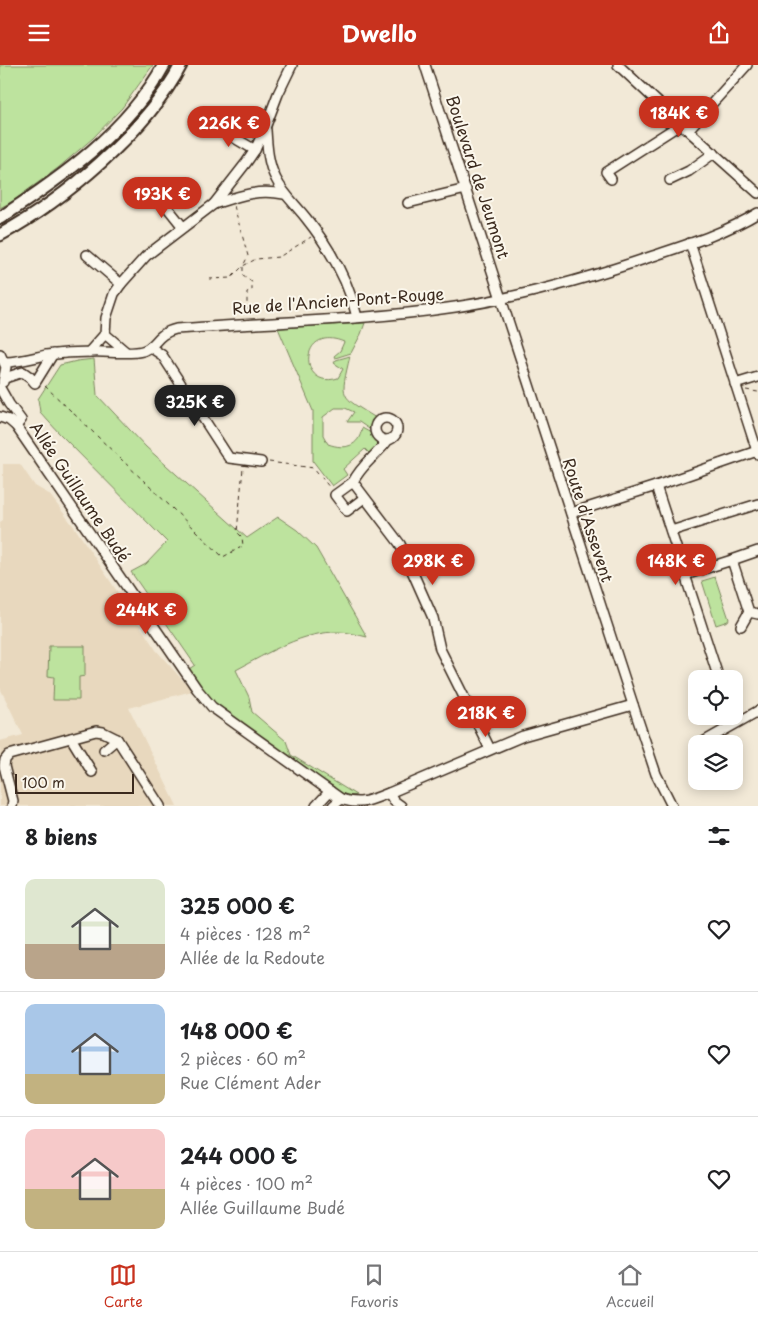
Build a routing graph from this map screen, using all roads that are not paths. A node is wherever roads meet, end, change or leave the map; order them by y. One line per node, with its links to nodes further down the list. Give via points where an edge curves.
1 (164, 65): 21 (main road, via 119,125 77,164)
2 (181, 65): 23 (main road, via 150,110 110,155)
3 (292, 65): 9 (street)
4 (425, 65): 14 (street, Boulevard de Jeumont)
5 (618, 65): 8 (street)
6 (747, 65): 8 (street)
7 (216, 127): 10 (street)
8 (684, 127): 11 (street); 12 (street, via 606,172)
9 (266, 128): 10 (street); 16 (street, via 270,165)
10 (255, 150): 19 (street)
11 (714, 153): 13 (street); 15 (street)
12 (611, 179)
13 (670, 180)
14 (466, 189): 18 (street); 29 (street, Boulevard de Jeumont)
15 (758, 193)
16 (284, 194): 19 (street, via 248,193); 30 (street, via 317,231 329,250 346,280)
17 (159, 197): 22 (street)
18 (408, 203)
19 (214, 204): 22 (street)
20 (758, 213): 26 (street, Rue de l'Ancien-Pont-Rouge, via 729,229)
21 (0, 218)
22 (183, 227): 28 (street, via 146,256)
23 (14, 228): 24 (main road); 25 (street)
24 (0, 235)
25 (0, 239)
26 (690, 243): 29 (street, Rue de l'Ancien-Pont-Rouge, via 612,270); 39 (street)
27 (87, 255): 28 (street)
28 (121, 284): 31 (street, via 114,294)
29 (501, 298): 30 (street, Rue de l'Ancien-Pont-Rouge, via 455,307); 49 (street, Route d'Assevent)
30 (357, 317): 32 (street, Rue de l'Ancien-Pont-Rouge, via 176,329 160,335)
31 (105, 334): 33 (street); 34 (street)
32 (150, 347): 34 (street, via 140,352); 44 (street, via 162,355 229,458)
33 (90, 351): 34 (street); 35 (street)
34 (126, 352)
35 (53, 354): 36 (street, via 17,362); 38 (street, via 35,383 23,372)
36 (2, 358): 38 (street)
37 (758, 377): 39 (street)
38 (2, 384): 41 (street, Allée Guillaume Budé)
39 (735, 385): 43 (street)
40 (0, 417): 41 (street)
41 (19, 423): 67 (street, Allée Guillaume Budé, via 212,707)
42 (388, 440): 45 (street)
43 (758, 453): 46 (street)
44 (261, 461)
45 (352, 482): 47 (street); 47 (street, via 335,495 347,511)
46 (656, 486): 49 (street); 50 (street)
47 (364, 498): 64 (street, via 400,544 433,618 440,649)
48 (758, 505): 50 (street)
49 (571, 513): 57 (street, Route d'Assevent)
50 (671, 531): 53 (street)
51 (758, 551): 52 (street)
52 (732, 560): 53 (street); 54 (street)
53 (685, 575): 56 (street)
54 (754, 613): 55 (street)
55 (741, 626)
56 (716, 670)
57 (633, 705): 64 (street); 75 (street, Route d'Assevent, via 656,774)
58 (758, 711): 59 (street)
59 (743, 716)
60 (726, 725): 61 (street)
61 (713, 735)
62 (71, 738): 63 (street, via 96,731); 66 (street); 70 (street, via 9,755 4,765)
63 (116, 739): 65 (street); 71 (street)
64 (490, 749): 68 (street)
65 (104, 750)
66 (92, 772)
67 (330, 791): 69 (street, Allée Guillaume Budé); 72 (street)
68 (389, 793): 69 (street, via 357,804); 74 (street)
69 (342, 799): 73 (street)
70 (12, 806)
71 (160, 806)
72 (316, 806)
73 (333, 806)
74 (401, 806)
75 (672, 806)

